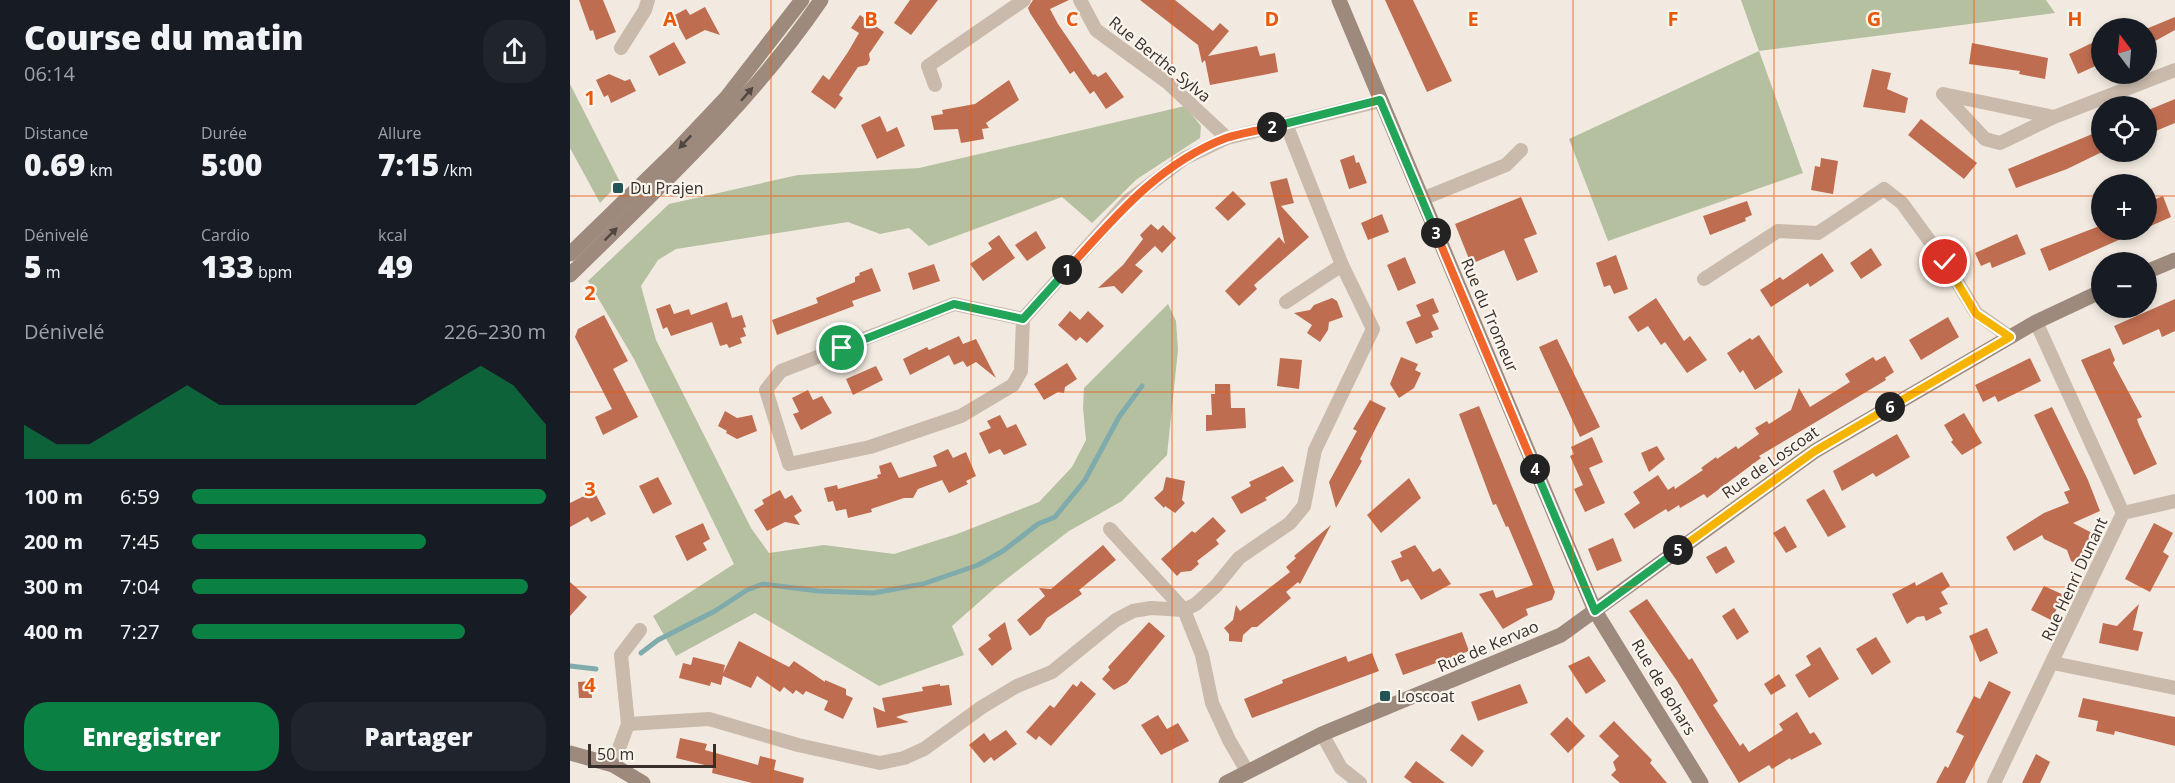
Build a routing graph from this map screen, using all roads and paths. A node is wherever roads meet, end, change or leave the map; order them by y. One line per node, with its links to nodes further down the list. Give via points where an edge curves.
1 (648, 0): 7 (street)
2 (802, 0): 16 (main road, one-way to 16, via 726,98)
3 (821, 0): 20 (main road, one-way to 3, via 730,114)
4 (1024, 0): 9 (street, via 928,66)
5 (1080, 0): 13 (street, Rue Berthe Sylva, via 1096,30 1167,82)
6 (1339, 0): 10 (main road, Rue du Tromeur)
7 (621, 48)
8 (2175, 70): 11 (street)
9 (935, 85)
10 (1380, 100): 12 (street); 15 (main road, Rue du Tromeur)
11 (2054, 117): 11 (street, via 1954,96 1943,94 1984,139 2000,143)
12 (1286, 124): 13 (street); 18 (street)
13 (1227, 138): 24 (street, via 1185,158 1130,200)
14 (1521, 150): 15 (street, via 1506,165)
15 (1422, 199): 31 (main road, Rue du Tromeur)
16 (570, 254)
17 (2175, 260): 19 (main road)
18 (1342, 265): 23 (street); 30 (street, via 1372,329 1316,450 1304,506 1290,524 1239,558 1216,586)
19 (2157, 267)
20 (570, 275)
21 (1704, 279): 26 (street, via 1778,231 1818,233 1884,189 1902,202 1976,314)
22 (2091, 296): 25 (main road, Rue de Loscoat)
23 (1286, 302)
24 (1023, 319): 24 (street, via 1021,371 1012,385 961,416 870,447 789,464 766,390 781,371 954,304)
25 (2036, 322): 26 (main road, Rue de Loscoat); 28 (street, Rue Henri Dunant)
26 (2010, 337): 31 (main road, Rue de Loscoat, via 1815,451)
27 (2175, 501): 28 (street)
28 (2123, 513): 33 (street, Rue Henri Dunant)
29 (1110, 529): 30 (street)
30 (1184, 610): 35 (street, via 1133,611 1116,620 1052,672 1017,686 982,707 924,749 880,763 798,745 709,719); 39 (street, via 1202,655 1212,703)
31 (1595, 611): 36 (main road, Rue de Kervao, via 1561,635); 43 (main road, Rue de Bohars)
32 (640, 630): 35 (street, via 621,655)
33 (2053, 663): 34 (street); 44 (street, Rue Henri Dunant)
34 (2175, 688)
35 (628, 724): 38 (street)
36 (1322, 734): 39 (main road, Rue de Kervao); 42 (street, via 1341,768)
37 (570, 753): 38 (main road)
38 (613, 765): 40 (main road)
39 (1247, 771): 41 (main road, Rue de Kervao)
40 (644, 783)
41 (1226, 783)
42 (1360, 783)
43 (1701, 783)
44 (1994, 783)

